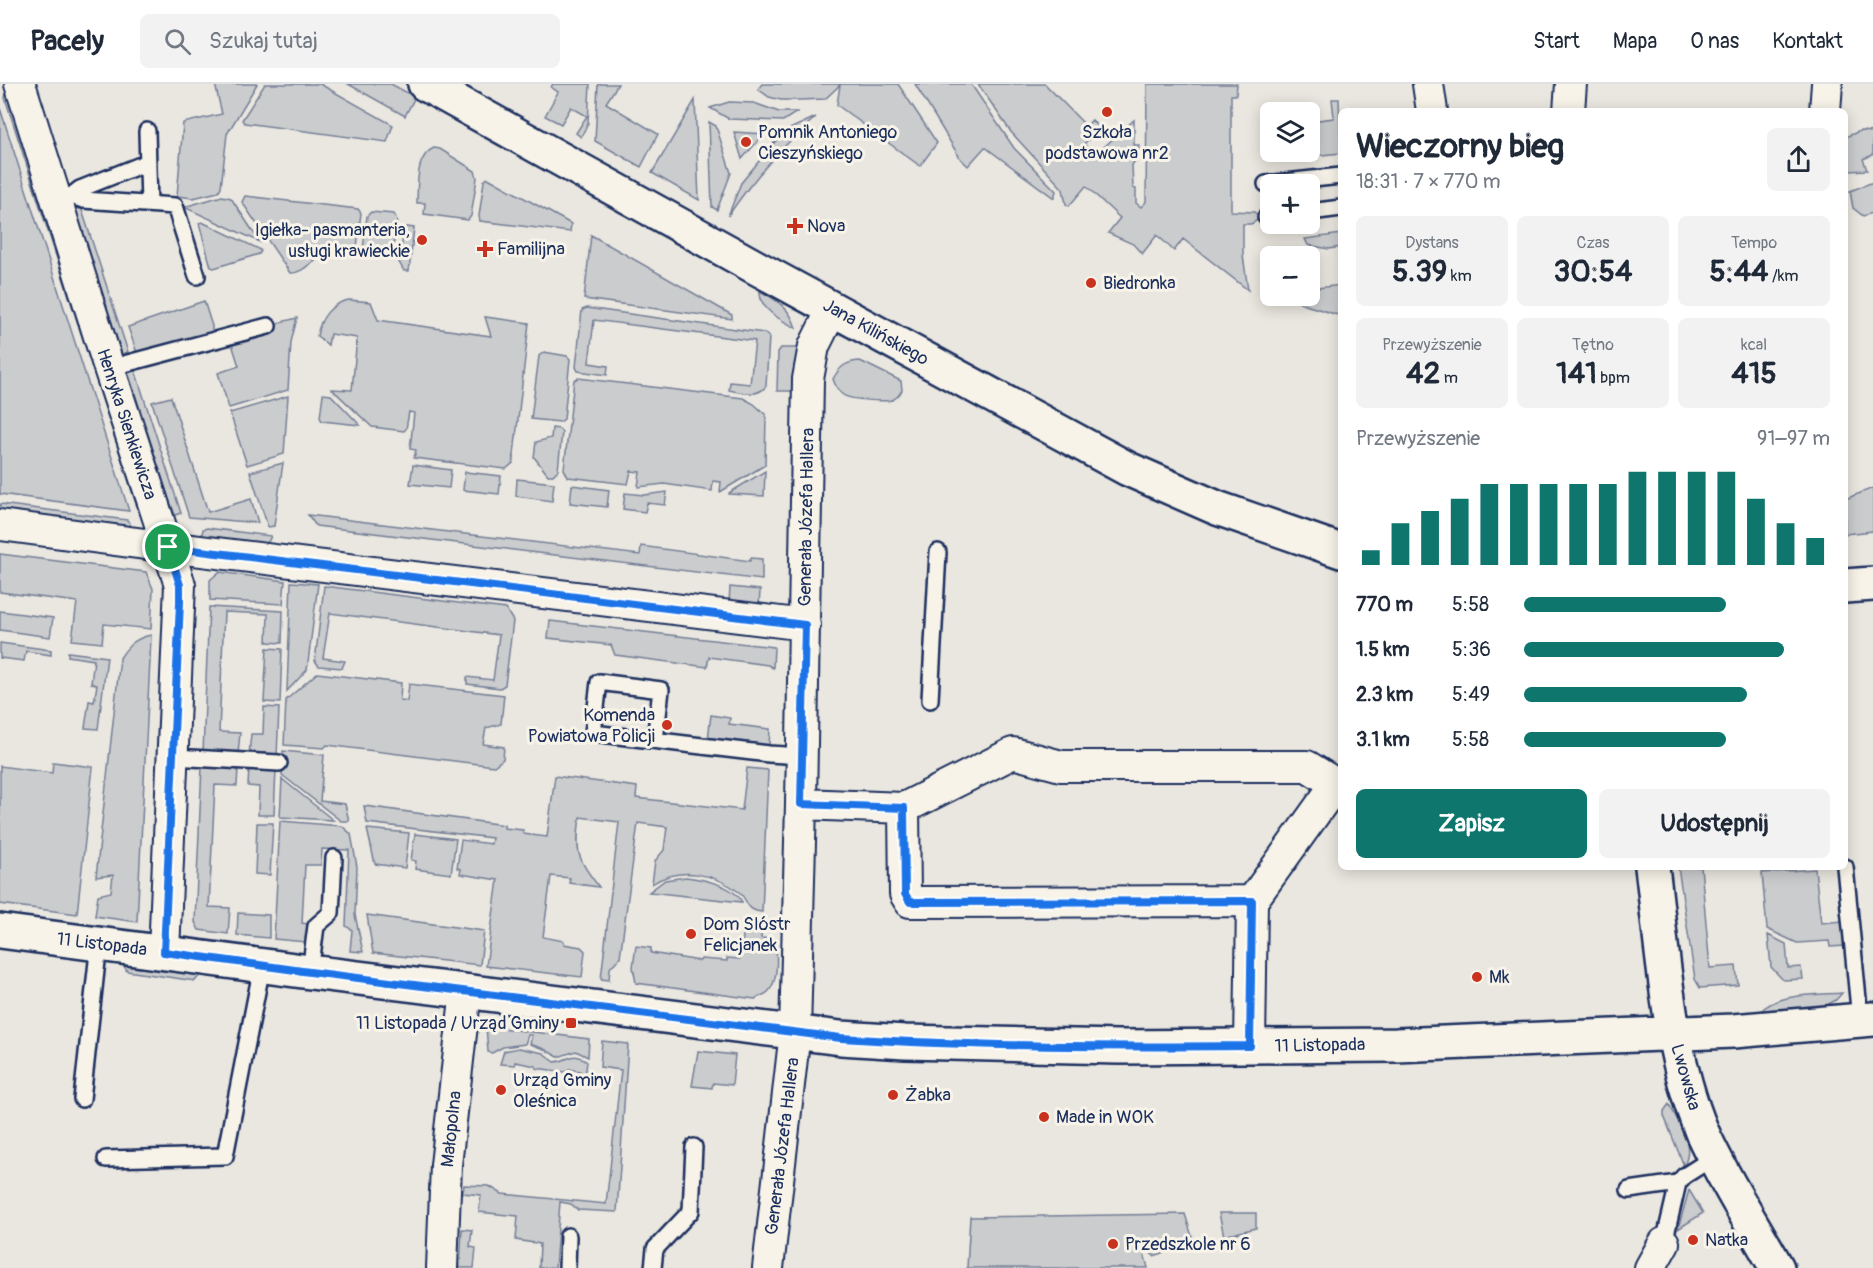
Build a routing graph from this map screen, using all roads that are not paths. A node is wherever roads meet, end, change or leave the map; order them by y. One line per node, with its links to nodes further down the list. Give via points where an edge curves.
1 (20, 84): 13 (street, Henryka Sienkiewicza)
2 (425, 84): 18 (street, Jana Kilińskiego)
3 (1428, 84): 6 (street)
4 (1570, 84): 7 (street)
5 (1827, 84): 8 (street)
6 (1432, 108)
7 (1569, 108)
8 (1825, 108)
9 (147, 131): 10 (lane)
10 (148, 162): 13 (lane); 14 (lane)
11 (1338, 176): 12 (lane)
12 (1320, 178)
13 (63, 199): 14 (lane); 20 (street, Henryka Sienkiewicza)
14 (149, 204): 17 (lane, via 175,206)
15 (1338, 208): 16 (lane)
16 (1320, 211)
17 (196, 276)
18 (832, 308): 23 (street, Jana Kilińskiego, via 1128,469 1217,508); 27 (street, Generała Józefa Hallera, via 814,346 808,379)
19 (268, 326): 20 (lane)
20 (109, 368): 22 (street, Henryka Sienkiewicza)
21 (0, 525): 22 (street)
22 (168, 547): 27 (street); 31 (street, Henryka Sienkiewicza, via 180,585)
23 (1338, 550)
24 (938, 552): 28 (lane)
25 (1873, 584): 26 (street)
26 (1848, 586)
27 (805, 625): 30 (street, Generała Józefa Hallera)
28 (930, 700)
29 (655, 740): 29 (lane, via 592,733 599,682 661,690); 30 (lane)
30 (802, 756): 34 (street, Generała Józefa Hallera)
31 (173, 757): 32 (lane); 42 (street, Henryka Sienkiewicza)
32 (279, 763)
33 (1338, 785): 35 (street, via 1307,766 1061,766 1013,753); 39 (street)
34 (801, 804): 35 (street); 47 (street, Generała Józefa Hallera)
35 (904, 808): 39 (street, via 905,894 910,902)
36 (334, 858): 44 (lane, via 331,913 316,926)
37 (1652, 870): 48 (street, Lwowska)
38 (1845, 870): 46 (lane)
39 (1252, 901): 49 (street)
40 (0, 931): 41 (street, 11 Listopada)
41 (99, 943): 42 (street, 11 Listopada); 50 (lane)
42 (164, 952): 43 (street, 11 Listopada)
43 (262, 966): 44 (street, 11 Listopada); 53 (lane, via 225,1156)
44 (310, 972): 45 (street, 11 Listopada)
45 (466, 990): 47 (street, 11 Listopada); 58 (street, Małopolna, via 444,1209)
46 (1867, 1019): 48 (street, 11 Listopada)
47 (795, 1032): 49 (street, 11 Listopada, via 904,1042); 61 (street, Generała Józefa Hallera)
48 (1674, 1034): 49 (street, 11 Listopada, via 1396,1045); 52 (street, Lwowska, via 1693,1107)
49 (1250, 1046)
50 (82, 1099)
51 (694, 1147): 60 (lane, via 691,1211 656,1249)
52 (1714, 1157): 54 (lane); 62 (street, Lwowska)
53 (106, 1159)
54 (1678, 1183): 55 (lane); 57 (lane)
55 (1629, 1190)
56 (568, 1236): 59 (lane)
57 (1657, 1256)
58 (442, 1268)
59 (567, 1268)
60 (653, 1268)
61 (768, 1268)
62 (1777, 1268)

